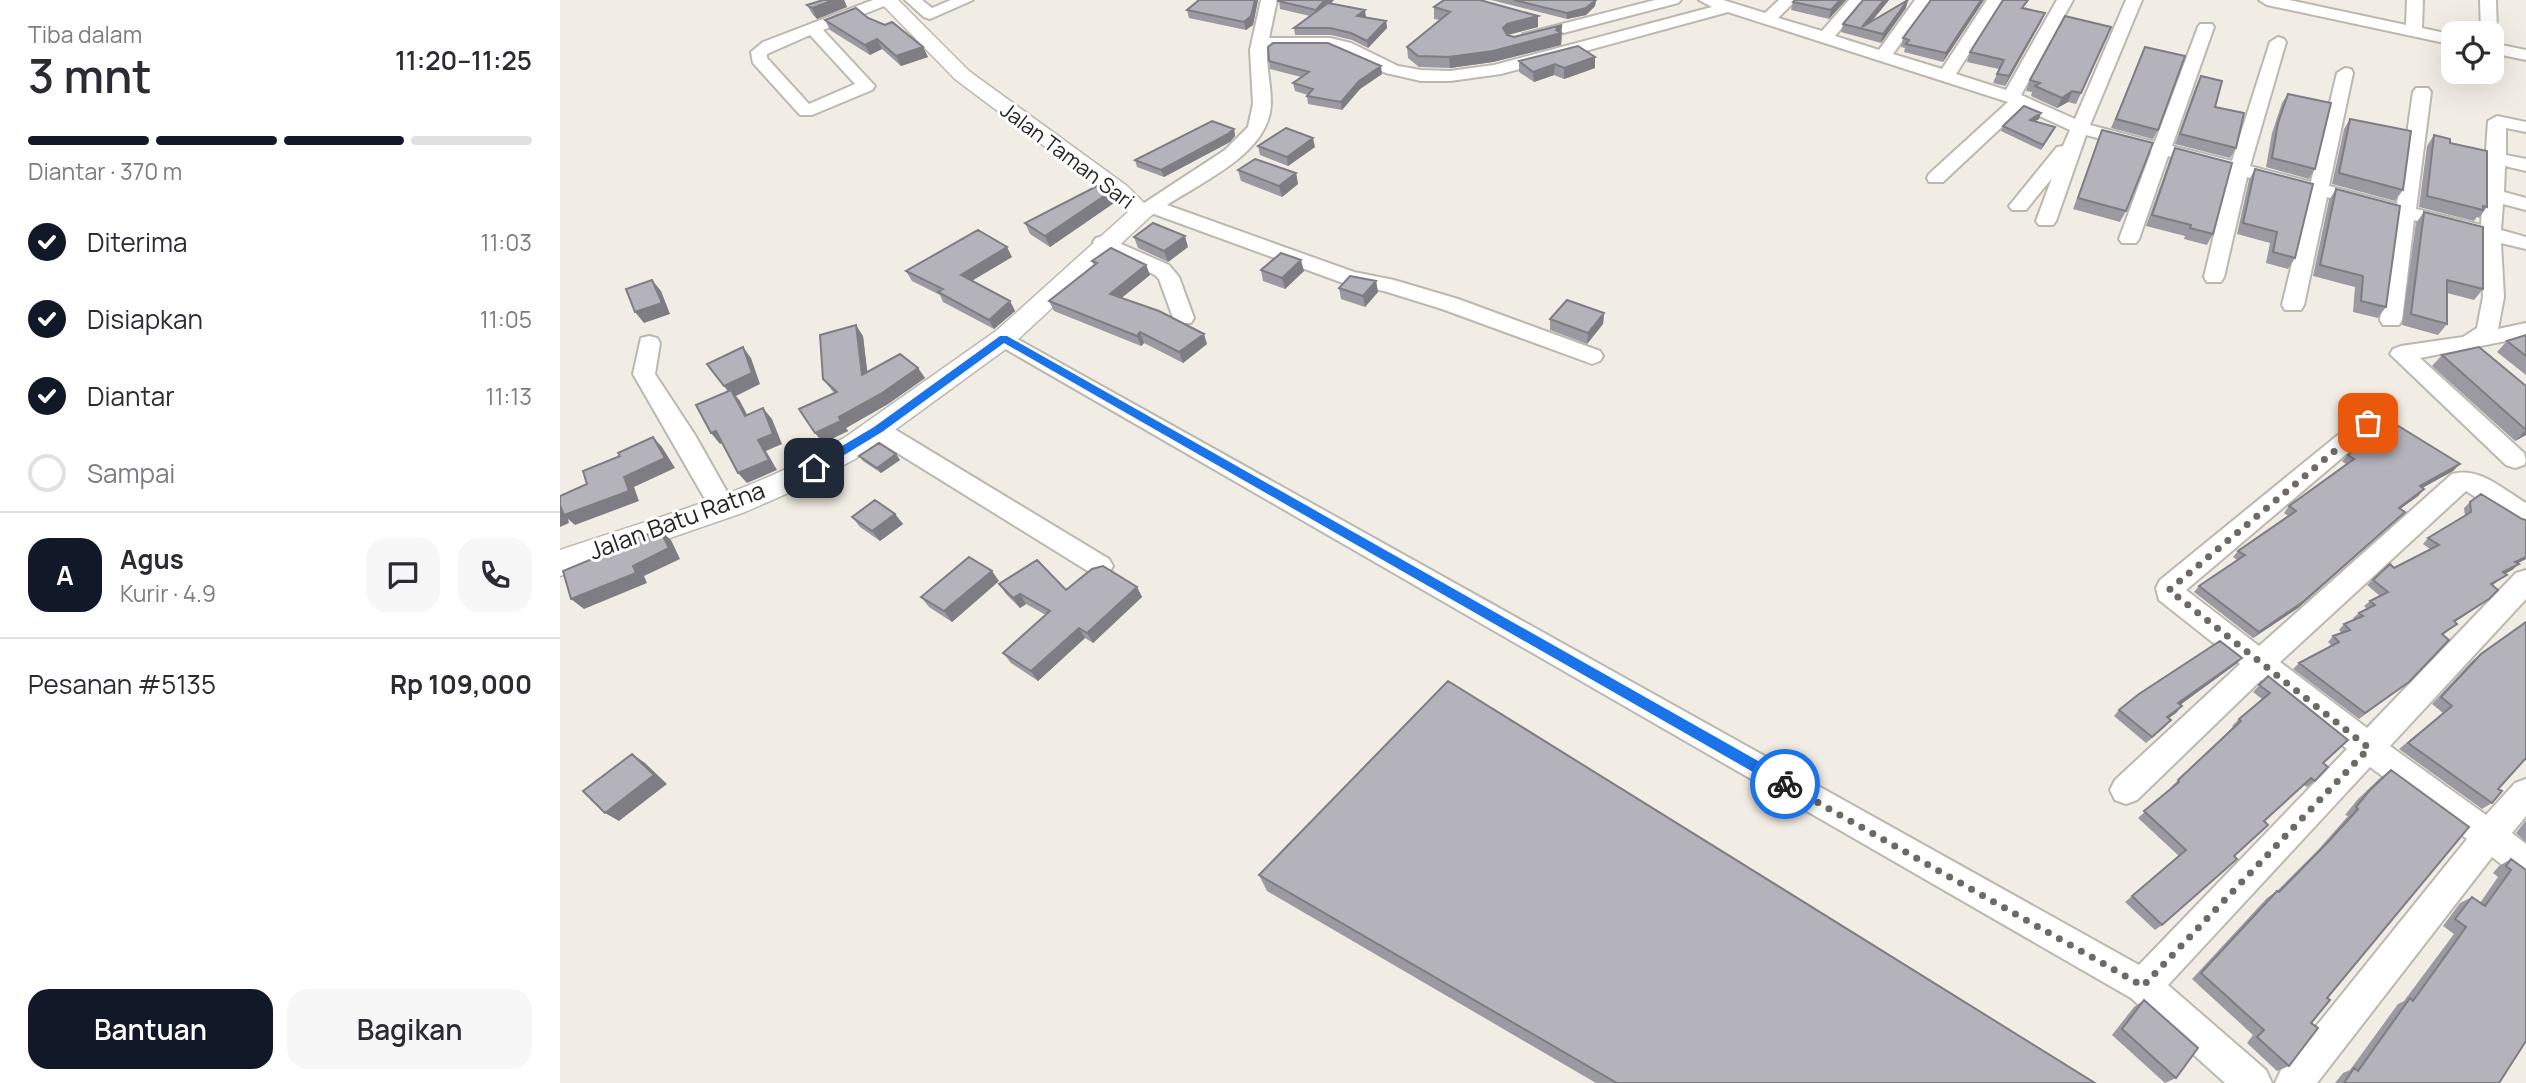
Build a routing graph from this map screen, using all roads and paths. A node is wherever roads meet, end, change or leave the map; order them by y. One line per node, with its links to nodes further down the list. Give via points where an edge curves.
1 (887, 0): 26 (street); 51 (street, Jalan Taman Sari, via 962,75)
2 (913, 0): 3 (street, via 933,14)
3 (965, 0)
4 (1269, 0): 32 (street)
5 (1673, 0): 19 (street)
6 (1707, 0): 18 (street)
7 (1788, 0): 22 (street)
8 (1857, 0): 28 (street)
9 (1923, 0): 35 (street)
10 (1996, 0): 37 (street)
11 (2065, 0): 39 (street)
12 (2134, 0): 41 (street)
13 (2351, 0): 21 (street)
14 (2415, 0): 27 (street)
15 (2488, 0): 23 (street)
16 (2273, 1): 21 (street)
17 (1599, 3): 19 (street)
18 (1728, 7): 22 (street); 32 (street, via 1457,77 1400,71 1328,43)
19 (1630, 10): 24 (street)
20 (1528, 17): 24 (street)
21 (2348, 17): 27 (street)
22 (1768, 19): 28 (street)
23 (2489, 21)
24 (1568, 27): 30 (street)
25 (2207, 27): 42 (street)
26 (813, 28): 26 (street, via 769,45 758,56 806,111 866,86)
27 (2414, 31): 29 (street)
28 (1825, 37): 35 (street)
29 (2441, 37)
30 (1514, 41)
31 (2278, 42): 45 (street)
32 (1259, 44): 51 (street, via 1262,104 1257,128 1232,154)
33 (2504, 50): 34 (street)
34 (2526, 55)
35 (1883, 56): 37 (street)
36 (2345, 73): 47 (street)
37 (1946, 76): 39 (street)
38 (2422, 92): 52 (street)
39 (2016, 99): 41 (street); 46 (street)
40 (2526, 127): 43 (street, via 2497,121)
41 (2079, 132): 42 (street); 50 (street); 53 (street)
42 (2160, 150): 45 (street); 55 (street)
43 (2499, 159): 44 (street); 48 (street)
44 (2526, 165)
45 (2239, 170): 47 (street); 58 (street)
46 (1936, 178)
47 (2319, 190): 52 (street); 59 (street)
48 (2495, 196): 49 (street); 54 (street)
49 (2526, 204)
50 (2019, 206)
51 (1148, 210): 56 (street, Jalan Taman Sari); 66 (street, via 1350,278 1450,304)
52 (2405, 212): 54 (street); 61 (street)
53 (2046, 221)
54 (2491, 234): 57 (street); 65 (street, via 2493,310)
55 (2129, 239)
56 (1103, 242): 60 (street, via 1162,270 1169,277); 63 (street, Jalan Taman Sari)
57 (2526, 243)
58 (2214, 277)
59 (2293, 305)
60 (1183, 318)
61 (2391, 320)
62 (2526, 330): 65 (street)
63 (1003, 338): 68 (street, Jalan Batu Ratna); 81 (street)
64 (649, 343): 70 (street, via 644,374)
65 (2478, 347): 69 (street, via 2401,354)
66 (1592, 356)
67 (2368, 423): 75 (street, via 2169,590)
68 (878, 430): 70 (street, Jalan Batu Ratna, via 795,478); 73 (street)
69 (2515, 459)
70 (722, 506): 72 (street, Jalan Batu Ratna)
71 (2521, 506): 75 (street, via 2461,481)
72 (560, 563)
73 (1100, 566)
74 (2526, 581): 76 (street)
75 (2259, 664): 76 (street); 77 (street)
76 (2369, 748): 79 (street); 81 (street)
77 (2126, 790)
78 (2526, 793): 79 (street)
79 (2488, 837): 80 (street); 83 (street)
80 (2526, 863)
81 (2143, 986): 82 (street)
82 (2253, 1083)
83 (2294, 1083)

